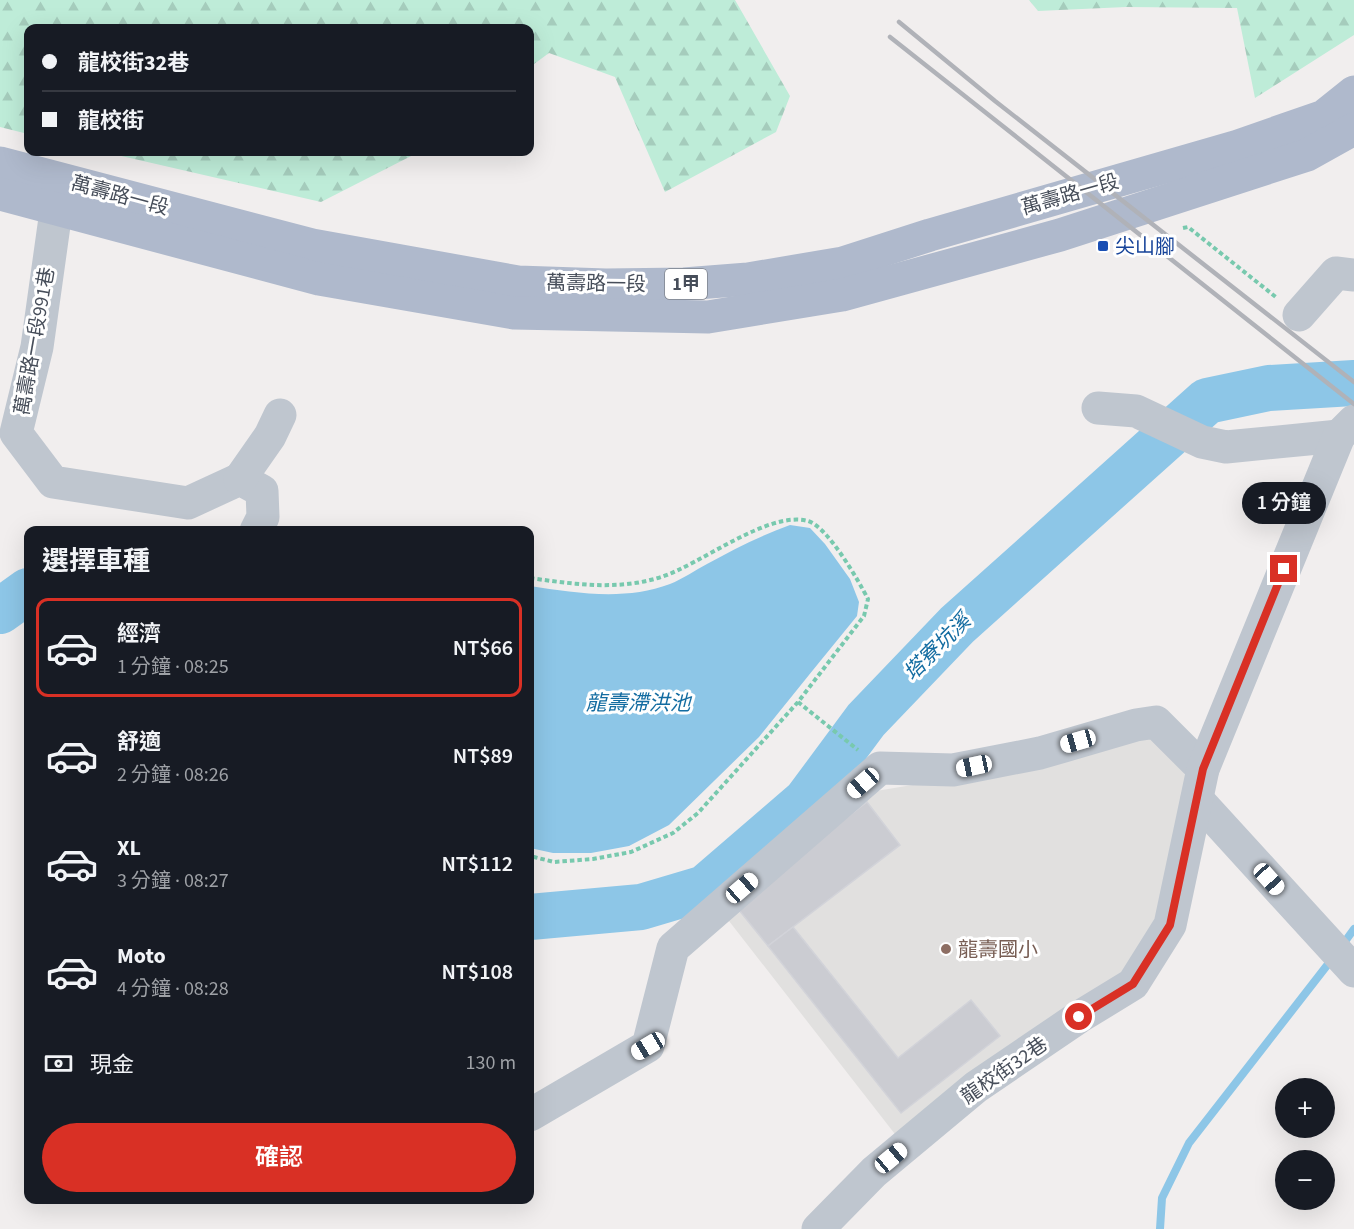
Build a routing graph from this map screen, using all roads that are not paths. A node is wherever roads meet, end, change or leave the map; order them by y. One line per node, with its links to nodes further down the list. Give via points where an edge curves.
1 (1354, 92): 5 (main road, 萬壽路一段 / 1甲, via 1323,116 1238,146 843,263 748,279 606,285 518,282)
2 (1354, 129): 5 (main road, 萬壽路一段 / 1甲, via 1307,155 1060,235 842,295 708,317 514,313 319,279)
3 (0, 163): 5 (main road, 萬壽路一段 / 1甲)
4 (0, 194): 5 (main road, 萬壽路一段 / 1甲)
5 (62, 196): 11 (street, 萬壽路一段991巷, via 37,347 16,433 53,482 188,503)
6 (1354, 275): 7 (street, via 1336,273)
7 (1299, 315)
8 (1098, 408): 10 (street, via 1137,411 1202,442 1226,447)
9 (280, 415): 11 (street)
10 (1347, 428): 13 (street, 龍校街32巷)
11 (240, 479): 12 (street, via 262,491 263,517)
12 (258, 526)
13 (1200, 784): 14 (street); 15 (street, via 1156,722 1040,753 953,770 880,768 673,948 648,1046); 16 (street, 龍校街32巷, via 1170,925 1133,984 976,1087 874,1172)
14 (1354, 971)
15 (534, 1113)
16 (818, 1229)

